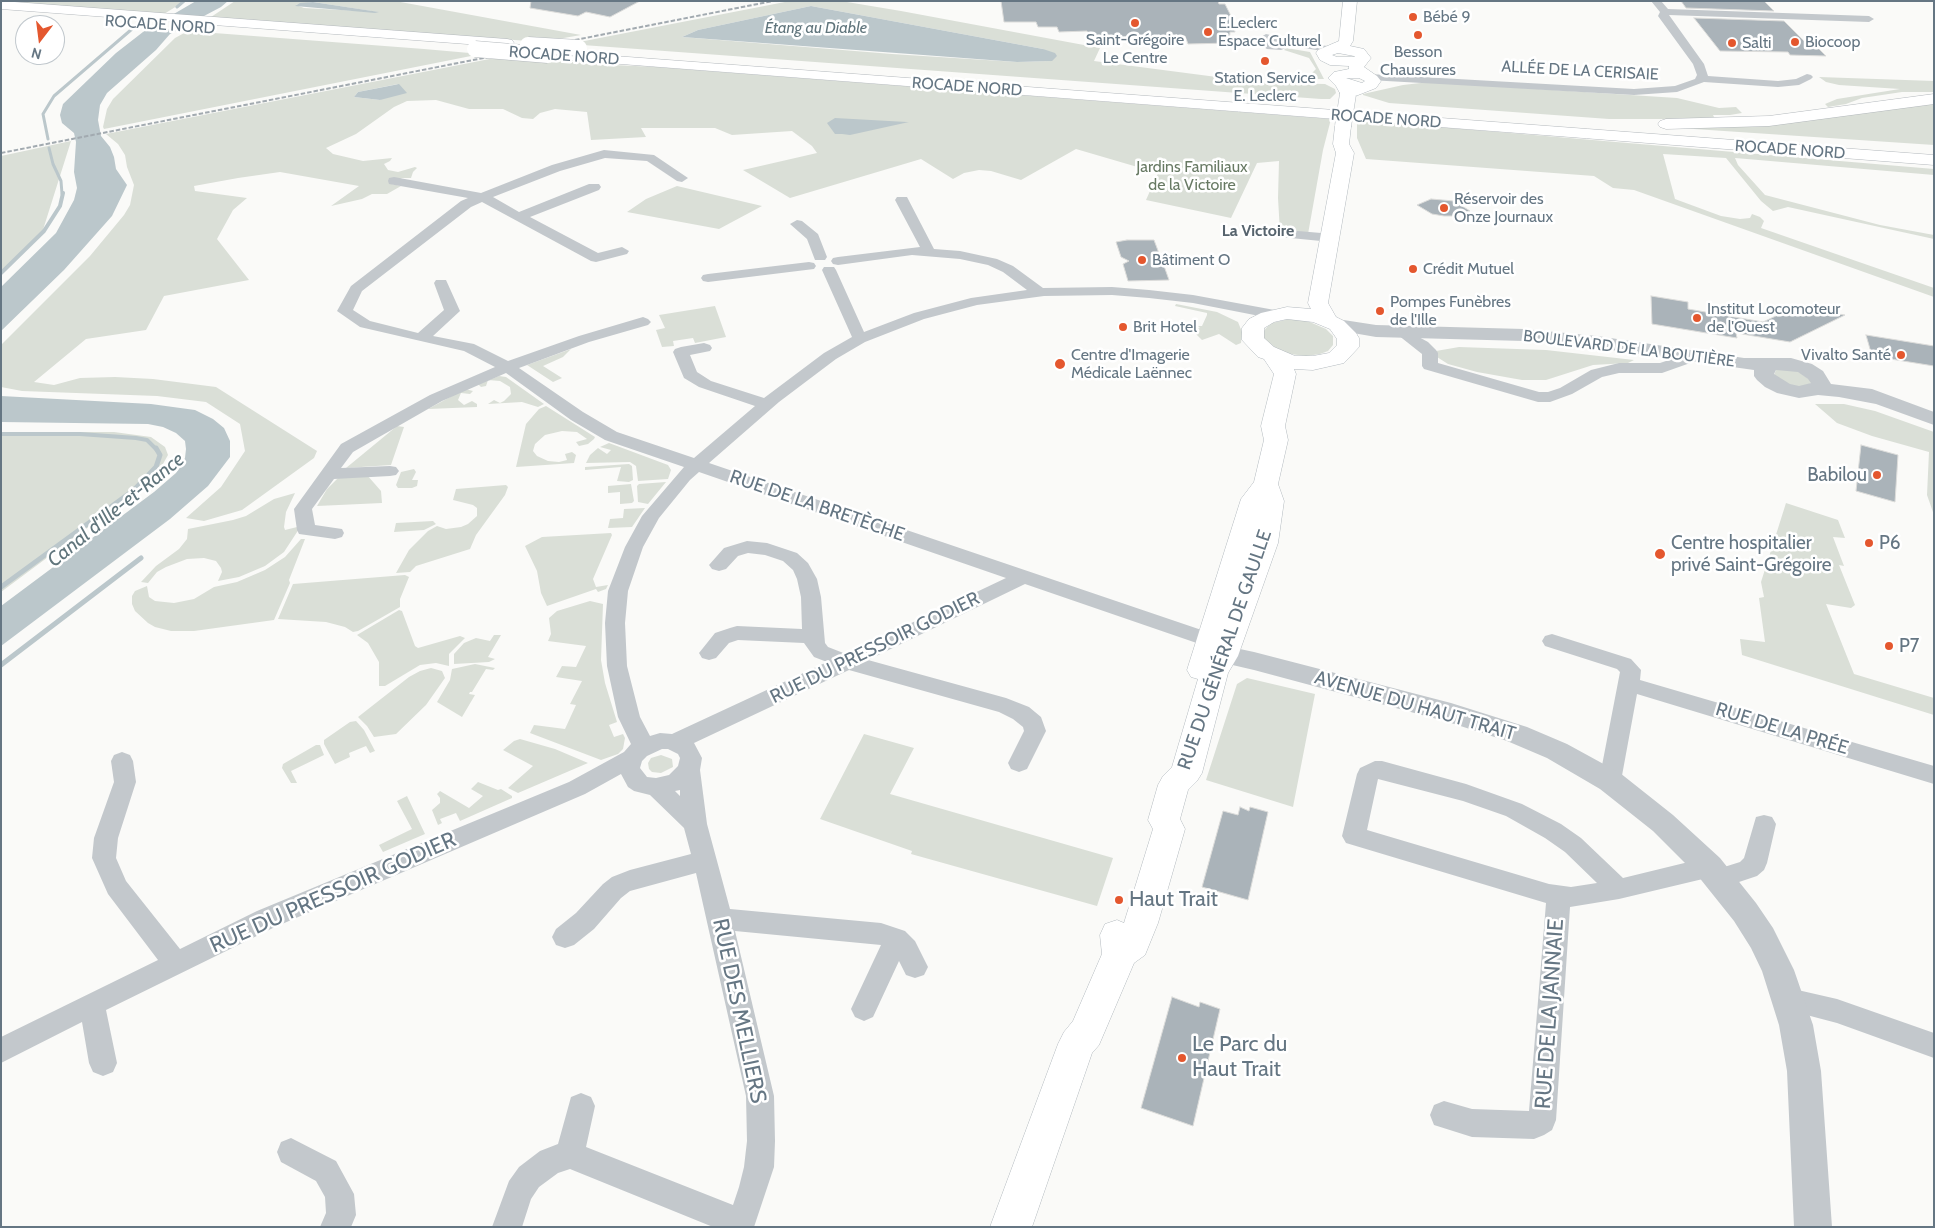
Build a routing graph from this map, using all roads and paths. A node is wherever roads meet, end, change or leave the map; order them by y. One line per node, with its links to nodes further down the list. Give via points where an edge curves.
1 (1350, 1): 11 (main road, via 1345,43)
2 (1360, 1): 10 (main road, via 1355,46)
3 (1656, 1): 5 (street)
4 (1, 5): 8 (main road, ROCADE NORD, via 140,15)
5 (1665, 12): 7 (street); 13 (street, via 1663,16 1700,67)
6 (1, 13): 8 (main road, ROCADE NORD)
7 (1869, 19)
8 (219, 25): 15 (main road, ROCADE NORD, bridge, via 579,48); 18 (main road, ROCADE NORD, bridge, via 548,55)
9 (1286, 44): 11 (street, ALLÉE DE LA CERISAIE)
10 (1357, 56): 11 (main road); 11 (main road, via 1356,68)
11 (1348, 72): 13 (street, ALLÉE DE LA CERISAIE, via 1402,80 1643,92 1677,89); 16 (main road, bridge)
12 (1807, 77): 13 (street, via 1794,84)
13 (1702, 79)
14 (1929, 101): 15 (main road, via 1738,122 1638,123 1520,116)
15 (1507, 119): 17 (main road, ROCADE NORD)
16 (1342, 135): 29 (main road, via 1334,153); 40 (main road, via 1345,154 1318,303)
17 (1934, 149)
18 (1815, 152): 19 (main road, ROCADE NORD); 20 (main road)
19 (1934, 160)
20 (1934, 165)
21 (682, 178): 24 (street, via 650,158 604,154 556,168)
22 (394, 181): 24 (street)
23 (594, 187): 26 (street)
24 (482, 197): 26 (street); 43 (street, RUE DE LA BRETÈCHE, via 444,220 356,289 345,311 365,324)
25 (902, 200): 31 (street)
26 (520, 216): 30 (street, via 596,258)
27 (797, 224): 32 (street, via 813,238)
28 (1275, 233): 29 (street)
29 (1316, 237): 38 (main road, via 1303,301)
30 (622, 251)
31 (928, 252): 33 (street, via 912,251); 36 (street, via 992,262 1022,278)
32 (814, 261): 33 (street, via 813,269); 34 (street)
33 (834, 266): 44 (street)
34 (708, 278)
35 (441, 283): 43 (street, via 452,311)
36 (1039, 292): 37 (street, via 1112,291); 44 (street, via 952,306)
37 (1193, 299): 38 (street); 41 (street, via 1237,313)
38 (1281, 314): 40 (main road, via 1307,314); 41 (main road, via 1261,320)
39 (643, 322): 50 (street)
40 (1332, 322): 45 (main road, via 1346,334); 51 (street, BOULEVARD DE LA BOUTIÈRE, via 1376,331 1472,332 1642,348 1737,363)
41 (1253, 328): 47 (main road, via 1252,336 1256,343)
42 (1406, 335): 45 (street, BOULEVARD DE LA BOUTIÈRE, via 1364,339); 48 (street, BOULEVARD DE LA BOUTIÈRE, via 1526,339); 48 (street, via 1430,353 1430,366 1538,397 1550,397 1566,391 1597,373 1618,368 1662,368)
43 (420, 338): 50 (street, RUE DE LA BRETÈCHE, via 468,347)
44 (860, 339): 52 (street, via 803,374)
45 (1348, 347): 49 (main road, via 1336,358)
46 (704, 348): 52 (street, via 681,352 690,375 705,384)
47 (1273, 356): 49 (main road, via 1292,362); 54 (main road, RUE DU GÉNÉRAL DE GAULLE, via 1285,374 1273,426)
48 (1686, 359): 51 (street, BOULEVARD DE LA BOUTIÈRE)
49 (1313, 363): 54 (main road, RUE DU GÉNÉRAL DE GAULLE, via 1302,376 1287,429)
50 (507, 367): 55 (street, RUE DE LA BRETÈCHE, via 611,436); 57 (street, via 436,398 347,448)
51 (1770, 372): 53 (street, via 1778,386 1792,391 1807,392 1817,382 1880,399)
52 (767, 404): 55 (street)
53 (1934, 419)
54 (1276, 440): 63 (main road, RUE DU GÉNÉRAL DE GAULLE, via 1266,484 1272,501 1265,543)
55 (697, 465): 60 (street, RUE DE LA BRETÈCHE); 69 (street, via 676,484 652,516 634,547 618,591 615,623 617,666)
56 (390, 471): 57 (street)
57 (328, 474): 58 (street, via 303,509 306,530)
58 (335, 533)
59 (719, 565): 61 (street, via 731,552 747,547 767,549 790,557 801,567 806,579 811,597)
60 (1024, 577): 63 (street, RUE DE LA BRETÈCHE); 65 (street, RUE DU PRESSOIR GODIER)
61 (813, 636): 64 (street, via 737,633 722,638); 65 (street, via 821,652)
62 (1552, 641): 66 (street, via 1628,666 1631,670)
63 (1217, 649): 74 (street, AVENUE DU HAUT TRAIT, via 1494,725 1557,751); 91 (main road, RUE DU GÉNÉRAL DE GAULLE, via 1214,672 1186,772 1174,785 1164,820 1169,829 1144,915 1133,944 1120,954)
64 (709, 653)
65 (847, 662): 67 (street, RUE DU PRESSOIR GODIER); 71 (street, via 1021,713 1033,723 1035,731)
66 (1629, 684): 73 (street, RUE DE LA PRÉE); 74 (street)
67 (726, 720): 68 (street, RUE DU PRESSOIR GODIER); 72 (street, RUE DU PRESSOIR GODIER)
68 (676, 742): 69 (street, via 660,741); 72 (street, via 686,748)
69 (638, 752): 75 (street, via 630,773); 76 (street, RUE DU PRESSOIR GODIER)
70 (122, 761): 86 (street, via 125,782 106,838 104,858 118,887)
71 (1020, 763)
72 (690, 764): 75 (street, via 676,782); 77 (street, RUE DES MELLIERS)
73 (1934, 775)
74 (1610, 781): 80 (street, AVENUE DU HAUT TRAIT, via 1663,823)
75 (646, 784): 76 (street, RUE DU PRESSOIR GODIER); 77 (street)
76 (577, 788): 86 (street, RUE DU PRESSOIR GODIER, via 266,919)
77 (695, 824): 79 (street, RUE DES MELLIERS)
78 (1764, 824): 80 (street, via 1754,863 1748,869)
79 (704, 861): 83 (street, RUE DES MELLIERS); 84 (street, via 621,884)
80 (1714, 873): 81 (street); 88 (street, AVENUE DU HAUT TRAIT, via 1762,938)
81 (1619, 889): 82 (street, via 1585,896); 82 (street, via 1573,845 1533,819 1494,802 1382,770 1368,774 1354,836)
82 (1558, 896): 96 (street, RUE DE LA JANNAIE, via 1542,1120 1534,1125 1472,1123)
83 (720, 919): 85 (street, via 881,934); 99 (street, RUE DES MELLIERS, via 760,1096 759,1167)
84 (565, 937)
85 (896, 940): 87 (street, via 906,949); 90 (street)
86 (176, 964): 89 (street, RUE DU PRESSOIR GODIER)
87 (915, 967)
88 (1789, 1000): 92 (street, via 1837,1012); 104 (street, AVENUE DU HAUT TRAIT, via 1804,1071)
89 (92, 1004): 93 (street, RUE DU PRESSOIR GODIER); 94 (street)
90 (864, 1010)
91 (1086, 1032): 102 (main road, RUE DU GÉNÉRAL DE GAULLE, via 1076,1044); 103 (main road, RUE DU GÉNÉRAL DE GAULLE, via 1086,1048)
92 (1934, 1046)
93 (1, 1051)
94 (103, 1063)
95 (581, 1106): 98 (street)
96 (1444, 1115)
97 (291, 1152): 100 (street, via 326,1171 338,1194 341,1215)
98 (570, 1155): 99 (street); 101 (street, via 550,1161 529,1177 519,1191)
99 (740, 1225)
100 (335, 1227)
101 (507, 1227)
102 (1012, 1227)
103 (1023, 1227)
104 (1813, 1227)

